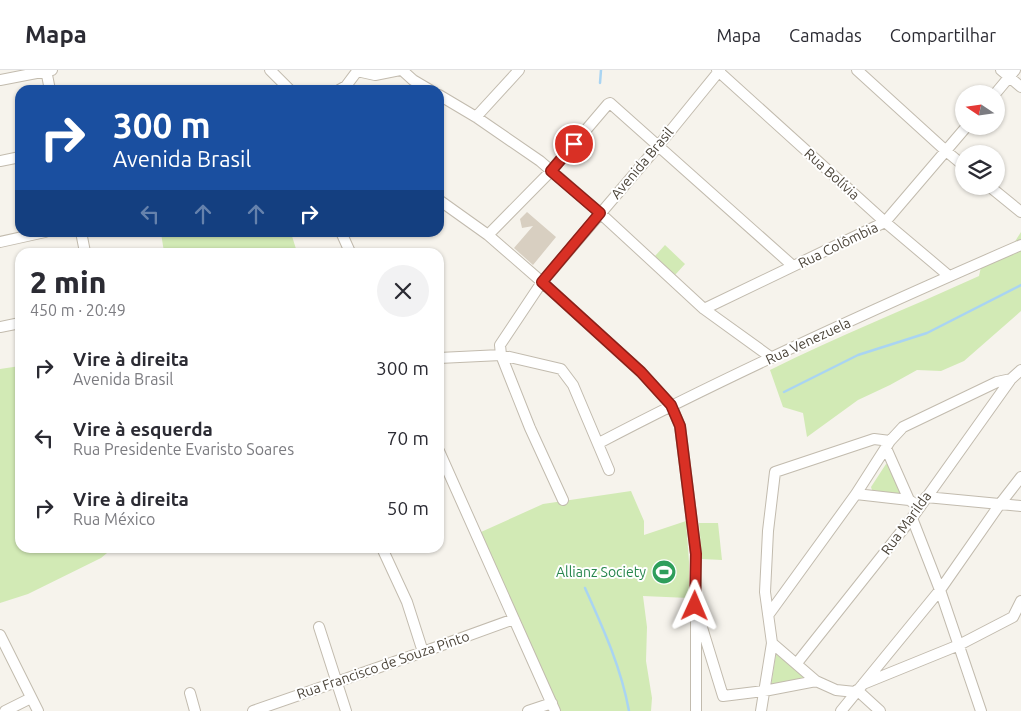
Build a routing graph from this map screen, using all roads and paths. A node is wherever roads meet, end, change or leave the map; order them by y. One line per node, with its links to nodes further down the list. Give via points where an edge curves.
1 (48, 70): 9 (street); 10 (street)
2 (270, 70): 11 (street)
3 (358, 70): 4 (street, via 375,75); 12 (street)
4 (401, 70): 13 (street)
5 (519, 70): 17 (street)
6 (719, 70): 19 (street, Avenida Brasil); 29 (street, Rua Bolívia)
7 (857, 70): 20 (street)
8 (1008, 72): 14 (street); 15 (street)
9 (0, 80)
10 (50, 85)
11 (285, 85)
12 (347, 85)
13 (422, 85)
14 (1000, 85)
15 (1021, 87)
16 (444, 98): 17 (street)
17 (476, 117): 24 (street)
18 (959, 135): 20 (street, Rua Colômbia)
19 (659, 145): 24 (street, via 612,104 608,104); 28 (street, Avenida Brasil); 34 (street)
20 (946, 151): 22 (street); 29 (street, Rua Colômbia)
21 (15, 158): 23 (street)
22 (955, 158)
23 (0, 161)
24 (551, 171): 28 (street); 30 (street)
25 (1000, 195): 27 (street)
26 (444, 204): 30 (street)
27 (1021, 212)
28 (600, 213): 36 (street, Avenida Brasil); 37 (street)
29 (885, 222): 34 (street, Rua Colômbia); 35 (street, Rua Bolívia)
30 (488, 235): 36 (street)
31 (22, 237): 32 (street)
32 (0, 242)
33 (1021, 245): 35 (street, Rua Venezuela)
34 (793, 266): 37 (street, Rua Colômbia)
35 (949, 276): 42 (street, Rua Venezuela)
36 (542, 282): 40 (street, Avenida Brasil, via 500,345); 45 (street, via 641,372)
37 (704, 309): 42 (street)
38 (15, 324): 39 (street)
39 (0, 327)
40 (501, 355): 41 (street); 46 (street, via 561,369 573,385); 53 (street)
41 (444, 358)
42 (772, 358): 45 (street, Rua Venezuela)
43 (1021, 370): 44 (street)
44 (1011, 379): 47 (street, via 997,382 903,427); 52 (street, Rua Marilda)
45 (671, 405): 46 (street, Rua Venezuela); 62 (street, via 680,426 696,554)
46 (598, 443): 49 (street)
47 (888, 444): 51 (street); 54 (street); 63 (street, via 874,439 775,472 765,592)
48 (444, 462): 64 (street)
49 (609, 470)
50 (1021, 477): 55 (street)
51 (856, 494): 54 (street); 63 (street)
52 (926, 497): 55 (street); 57 (street, Rua Marilda)
53 (564, 500)
54 (909, 500): 57 (street)
55 (1000, 504): 56 (street); 60 (street)
56 (1021, 506)
57 (920, 507): 58 (street, Rua Marilda)
58 (912, 518): 60 (street); 71 (street, Rua Marilda)
59 (384, 553): 70 (street, via 407,602)
60 (940, 590): 69 (street); 74 (street)
61 (1021, 601): 65 (street)
62 (695, 606): 76 (street, via 722,696); 87 (street)
63 (769, 614): 68 (street)
64 (514, 619): 70 (street, Rua Francisco de Souza Pinto); 80 (street)
65 (1017, 619): 69 (street)
66 (319, 627): 73 (street)
67 (0, 635): 78 (street)
68 (772, 643): 71 (street); 76 (street)
69 (958, 645): 74 (street); 91 (street)
70 (423, 652): 73 (street, Rua Francisco de Souza Pinto)
71 (797, 664): 72 (street)
72 (816, 681): 75 (street); 76 (street)
73 (337, 682): 84 (street, Rua Francisco de Souza Pinto); 85 (street)
74 (858, 689): 75 (street); 79 (street); 90 (street)
75 (836, 690): 79 (street)
76 (764, 691): 88 (street)
77 (190, 693): 83 (street)
78 (31, 698): 81 (street); 82 (street)
79 (847, 702): 89 (street)
80 (553, 707): 86 (street)
81 (5, 711)
82 (38, 711)
83 (195, 711)
84 (253, 711)
85 (346, 711)
86 (528, 711)
87 (696, 711)
88 (761, 711)
89 (841, 711)
90 (880, 711)
91 (981, 711)

